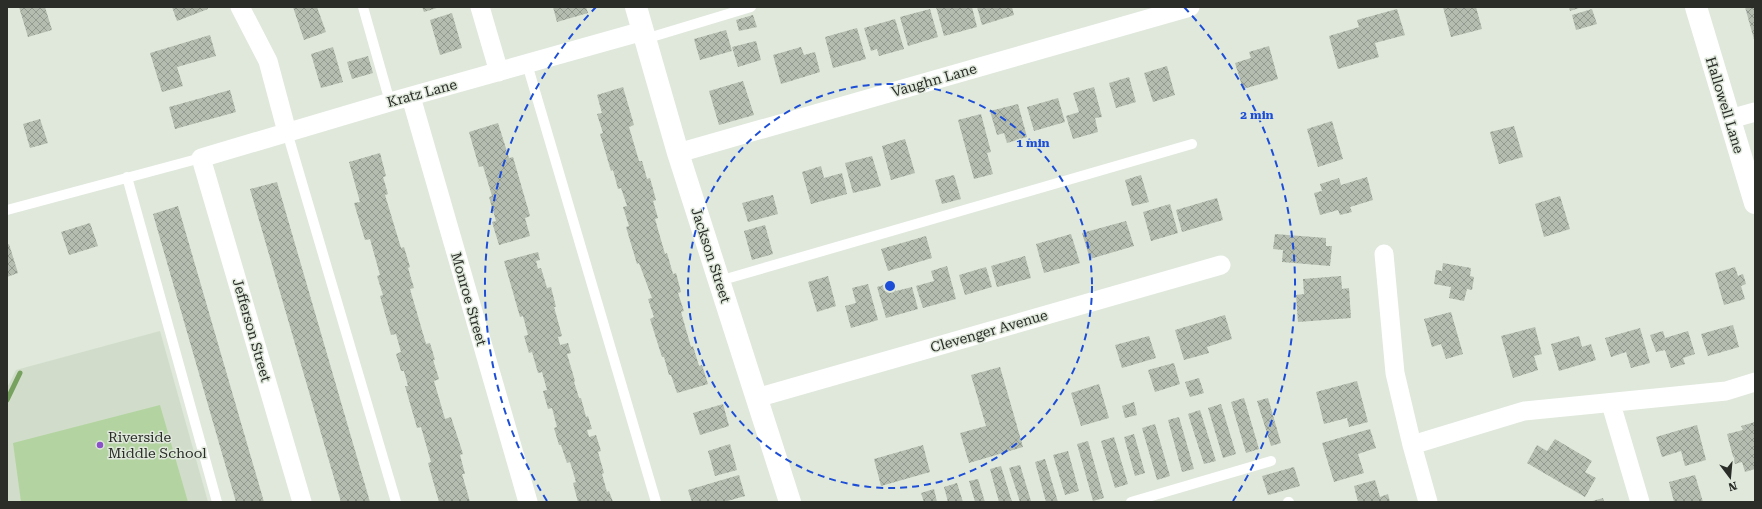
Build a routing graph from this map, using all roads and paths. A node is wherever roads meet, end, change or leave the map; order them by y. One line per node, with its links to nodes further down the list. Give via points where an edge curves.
1 (240, 7): 15 (street, via 268,61)
2 (363, 7): 12 (lane)
3 (480, 7): 10 (street)
4 (636, 7): 8 (street, Jackson Street)
5 (751, 7): 8 (lane)
6 (1696, 7): 14 (street, Hallowell Lane)
7 (1178, 9): 17 (street, Vaughn Lane)
8 (644, 35): 9 (street, Kratz Lane); 17 (street, Jackson Street)
9 (527, 64): 10 (street, Kratz Lane); 34 (lane)
10 (499, 72): 11 (street, Kratz Lane)
11 (410, 97): 12 (street, Kratz Lane); 33 (street, Monroe Street)
12 (390, 102): 15 (street, Kratz Lane)
13 (1755, 112): 14 (street)
14 (1730, 119): 20 (street, Hallowell Lane)
15 (287, 132): 18 (street, Kratz Lane); 32 (lane)
16 (1192, 144): 24 (lane)
17 (678, 153): 24 (street, Jackson Street)
18 (201, 158): 19 (lane); 31 (street, Jefferson Street)
19 (127, 177): 21 (lane); 30 (lane)
20 (1755, 203)
21 (7, 210)
22 (1384, 254): 28 (street, via 1394,373)
23 (1221, 265): 26 (street, Clevenger Avenue)
24 (719, 281): 26 (street, Jackson Street)
25 (1755, 382): 27 (street, via 1726,391)
26 (756, 398): 35 (street, Jackson Street)
27 (1611, 404): 28 (street, via 1524,411); 38 (street)
28 (1412, 445): 37 (street)
29 (1271, 462): 36 (lane)
30 (217, 502)
31 (302, 502)
32 (396, 502)
33 (528, 502)
34 (656, 502)
35 (790, 502)
36 (1132, 502)
37 (1428, 502)
38 (1640, 502)

